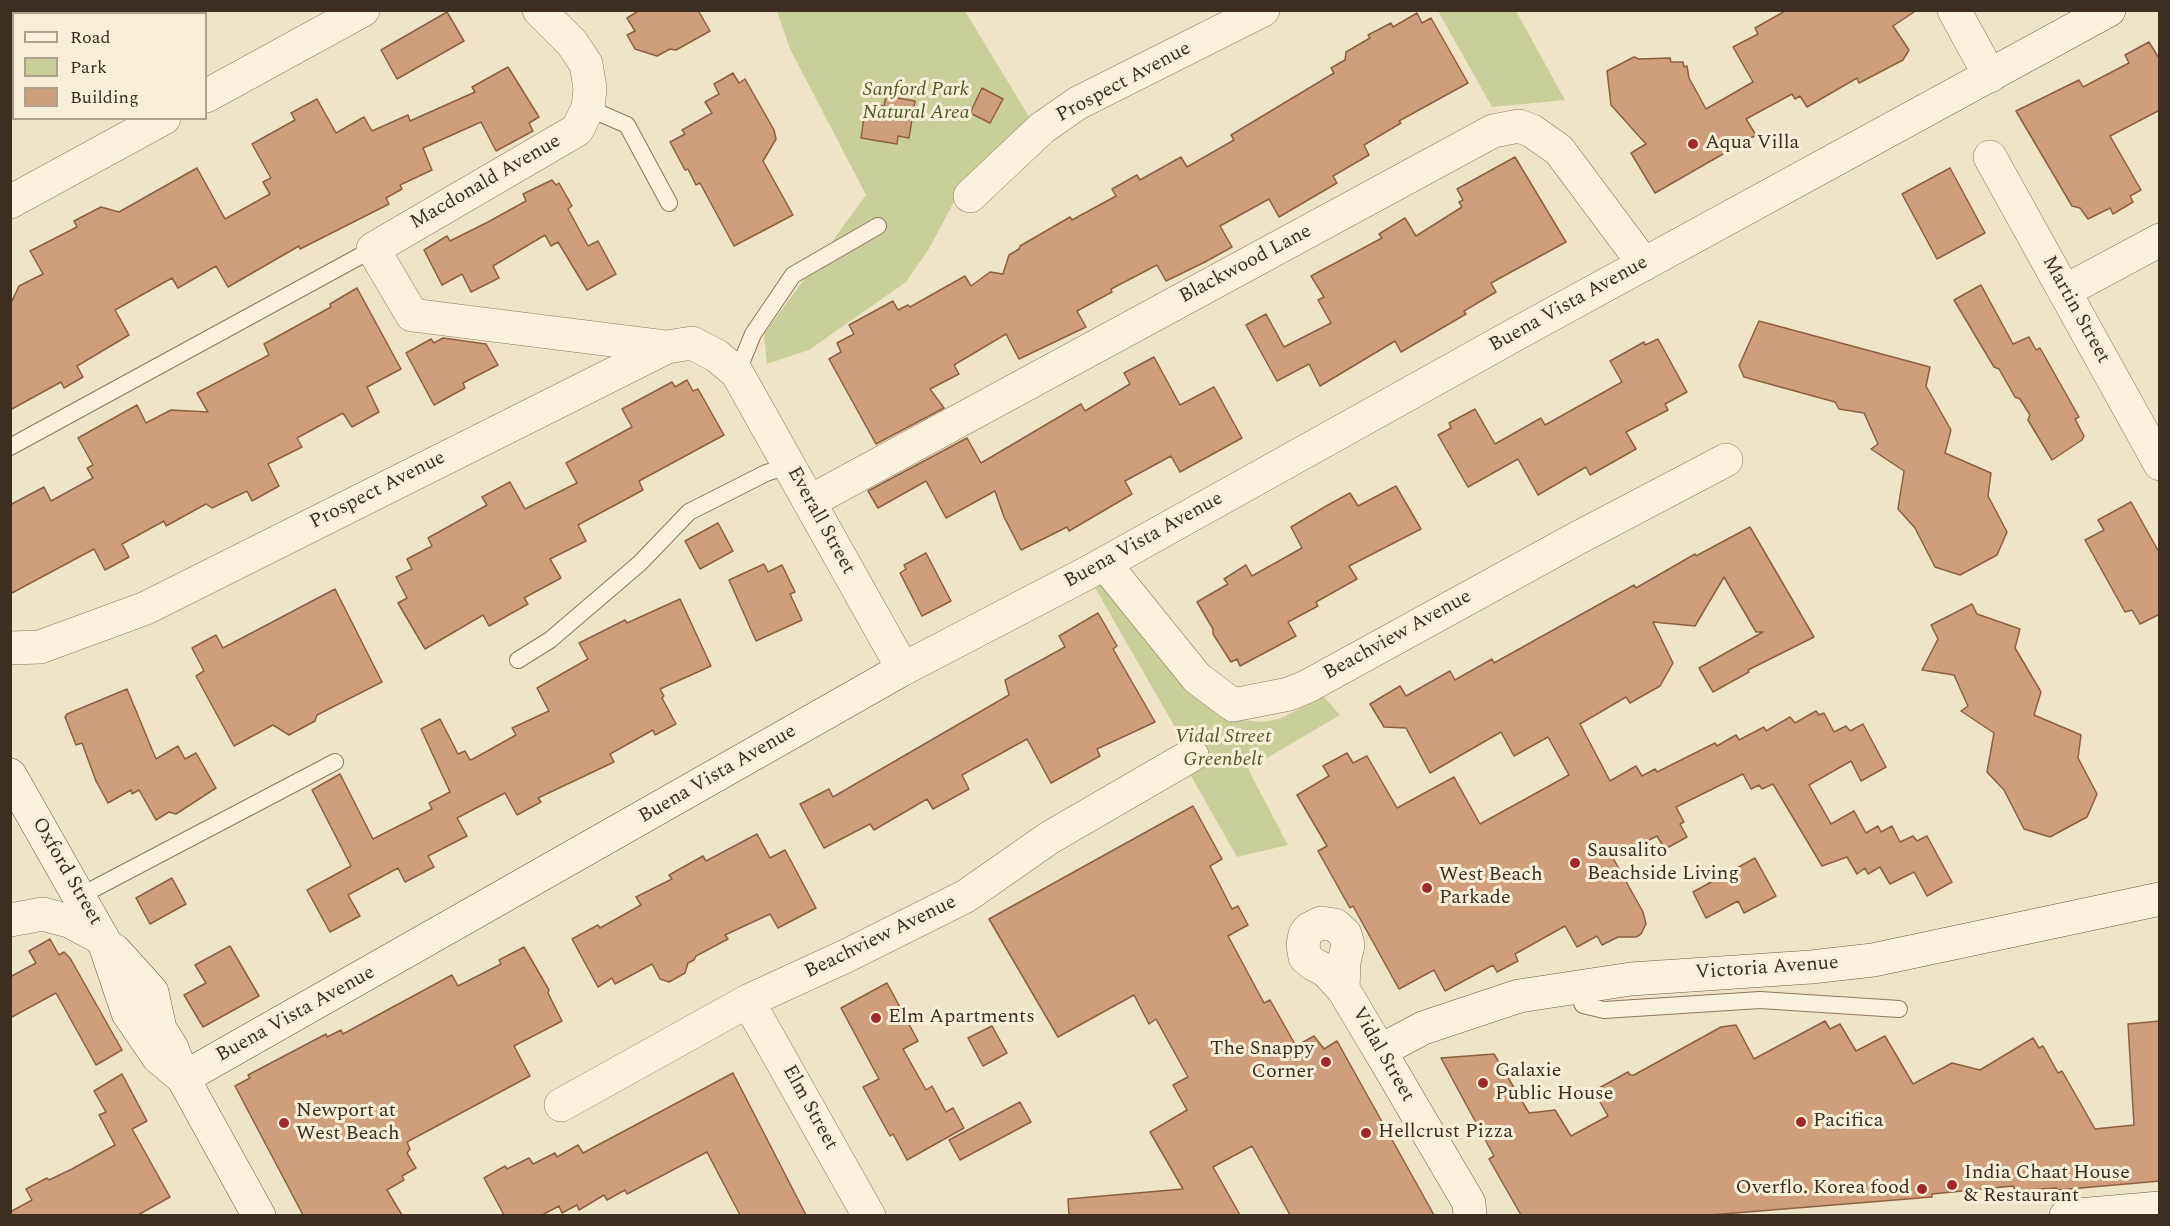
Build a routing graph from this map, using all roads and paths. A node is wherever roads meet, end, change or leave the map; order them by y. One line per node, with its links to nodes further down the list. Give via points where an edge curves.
1 (363, 10): 7 (street)
2 (539, 10): 8 (street, via 572,43 586,64)
3 (1263, 10): 11 (street, Prospect Avenue, via 1078,103 1042,128)
4 (1954, 10): 6 (street)
5 (2109, 10): 6 (street, Buena Vista Avenue)
6 (1990, 76): 17 (street, Buena Vista Avenue)
7 (207, 95)
8 (588, 108): 13 (lane, via 627,125); 16 (street, Macdonald Avenue, via 577,130)
9 (160, 120): 12 (street)
10 (1990, 157): 18 (street, Martin Street)
11 (970, 196)
12 (10, 202)
13 (669, 203)
14 (878, 226): 20 (lane, via 793,275 753,334)
15 (2160, 240): 18 (street)
16 (373, 249): 19 (street, via 412,315); 21 (lane)
17 (1644, 264): 25 (street, Blackwood Lane, via 1559,150 1519,126 1493,131); 26 (street, Buena Vista Avenue)
18 (2065, 291): 22 (street, Martin Street)
19 (667, 347): 20 (street, Prospect Avenue, via 692,343 717,356); 27 (street, Prospect Avenue, via 146,608 40,646)
20 (737, 373): 24 (street, Everall Street)
21 (10, 447)
22 (2158, 458)
23 (1726, 460): 26 (street, Beachview Avenue, via 1308,686 1289,694 1233,705 1197,678)
24 (789, 466): 25 (street, Everall Street); 28 (lane, via 766,473 689,512 640,563 550,640)
25 (809, 502): 29 (street, Everall Street)
26 (1104, 564): 29 (street, Buena Vista Avenue)
27 (10, 648)
28 (518, 660)
29 (903, 669): 42 (street, Buena Vista Avenue)
30 (1192, 755): 39 (street, Beachview Avenue, via 1049,838 966,896)
31 (334, 762): 33 (lane)
32 (10, 775): 33 (street, Oxford Street)
33 (80, 896): 36 (street, Oxford Street)
34 (2160, 900): 37 (street, Victoria Avenue, via 1873,960)
35 (10, 920): 36 (street, via 43,914 69,921)
36 (103, 939): 42 (street, Oxford Street, via 152,992 160,1029)
37 (1574, 987): 40 (lane, via 1583,1005 1604,1010 1760,1000); 41 (street, Victoria Avenue, via 1475,1009 1424,1028)
38 (1344, 989): 41 (street, Vidal Street)
39 (748, 1001): 43 (street, Beachview Avenue); 46 (street, Elm Street)
40 (1899, 1009)
41 (1380, 1051): 47 (street, Vidal Street, via 1469,1203)
42 (183, 1078): 45 (street, Oxford Street)
43 (561, 1105)
44 (2160, 1208): 48 (street)
45 (260, 1215)
46 (869, 1215)
47 (1470, 1215)
48 (2066, 1215)

